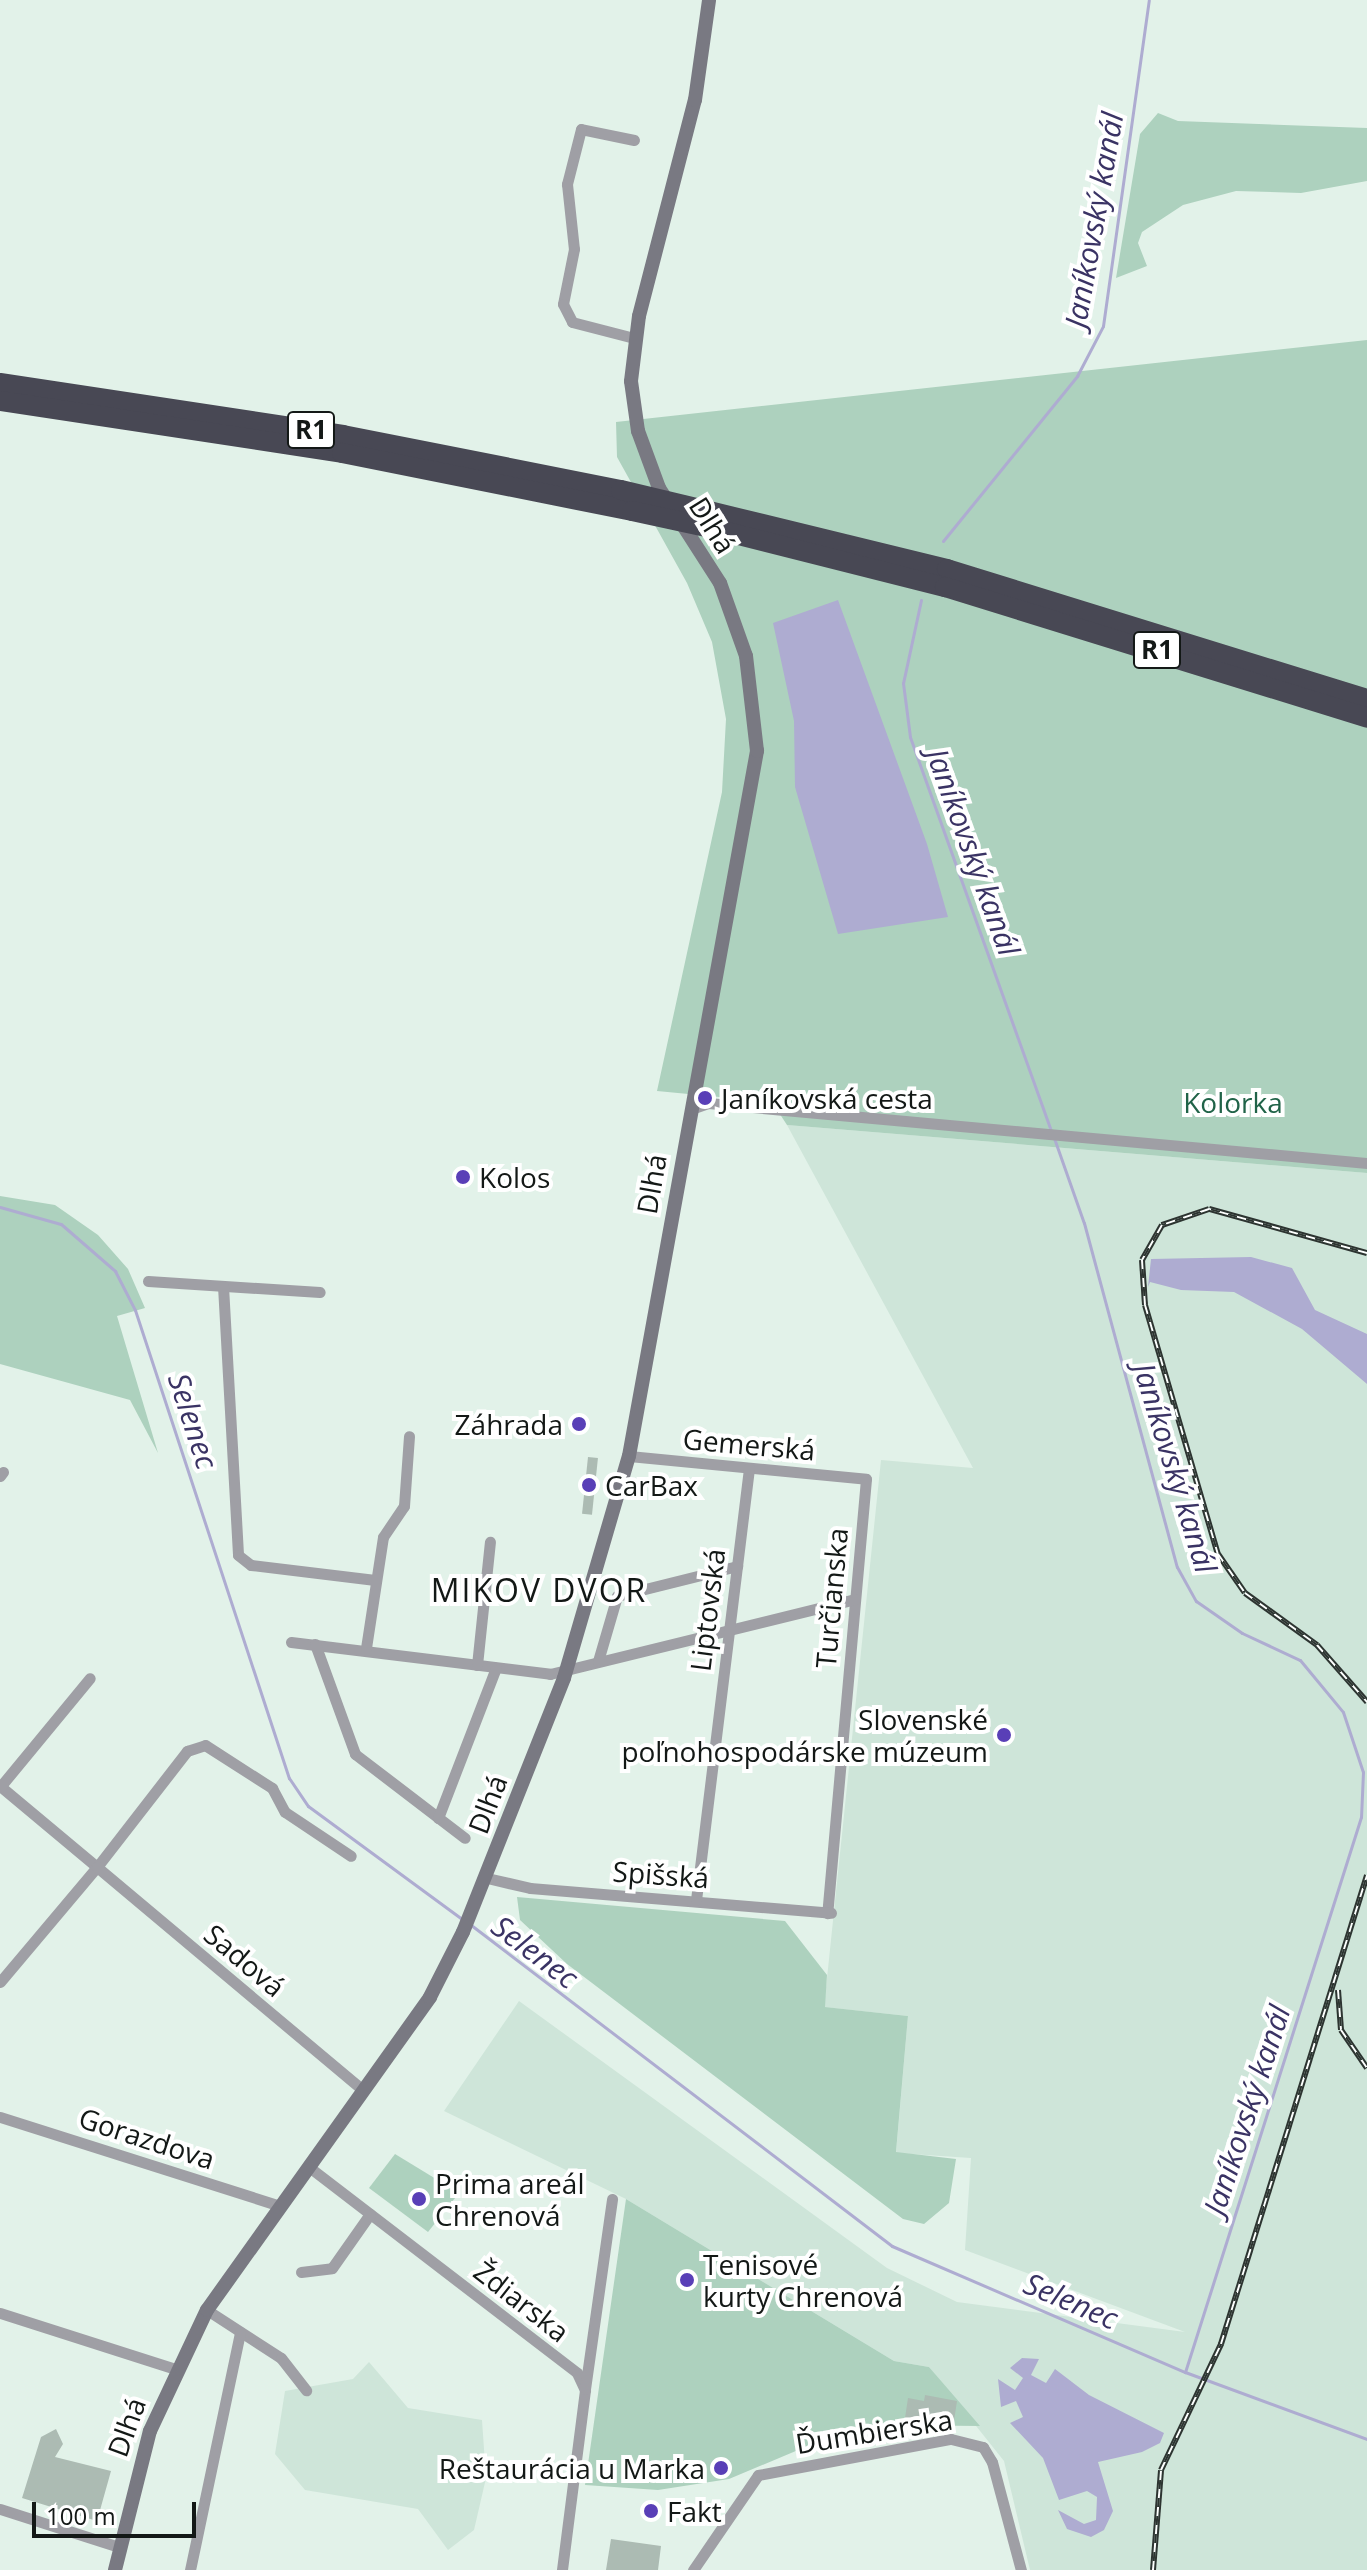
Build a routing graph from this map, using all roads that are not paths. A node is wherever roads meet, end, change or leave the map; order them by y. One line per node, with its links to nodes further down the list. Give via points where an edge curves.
1 (709, 0): 3 (street, Dlhá, via 695,100)
2 (634, 140): 3 (street, via 581,129 566,193 574,249 563,310 578,325)
3 (634, 338): 8 (street, Dlhá, via 631,381 638,431 659,488 720,583 755,703 757,751 748,816)
4 (0, 383): 6 (highway, R1, bridge, via 343,435 621,490 947,569)
5 (0, 401): 7 (highway, R1, bridge, via 342,453 715,529 959,591)
6 (1367, 699)
7 (1367, 718)
8 (691, 1109): 9 (street, via 708,1103); 14 (street, Dlhá)
9 (1367, 1163)
10 (148, 1281): 11 (street)
11 (223, 1286): 12 (street); 19 (street, via 238,1555 251,1565)
12 (320, 1292)
13 (409, 1436): 19 (street, via 404,1506 383,1537)
14 (629, 1456): 15 (street, Gemerská); 28 (street, Dlhá)
15 (749, 1468): 16 (street, Gemerská); 18 (street, Liptovská)
16 (866, 1479): 20 (street, Turčianska)
17 (490, 1542): 26 (street)
18 (737, 1566): 21 (street, Liptovská); 25 (street, via 617,1596)
19 (375, 1580): 24 (street)
20 (855, 1599): 21 (street); 37 (street, Turčianska)
21 (729, 1630): 25 (street); 36 (street, Liptovská)
22 (291, 1642): 23 (street)
23 (315, 1644): 24 (street); 31 (street, via 355,1754)
24 (366, 1648): 26 (street)
25 (598, 1661): 28 (street)
26 (477, 1665): 27 (street)
27 (496, 1668): 28 (street, via 550,1674); 31 (street)
28 (567, 1669): 35 (street, Dlhá)
29 (90, 1678): 30 (street)
30 (0, 1786): 34 (street, Sadová)
31 (438, 1818): 32 (street)
32 (465, 1838)
33 (351, 1856): 34 (street, via 285,1812 272,1788 205,1745 187,1751)
34 (97, 1867): 38 (street); 39 (street, Sadová)
35 (487, 1878): 36 (street, Spišská, via 520,1887); 39 (street, Dlhá, via 430,1997)
36 (696, 1900): 37 (street, Spišská)
37 (830, 1913)
38 (0, 1982)
39 (363, 2090): 41 (street, Dlhá)
40 (0, 2117): 43 (street, Gorazdova)
41 (309, 2167): 43 (street, Dlhá); 44 (street, Ždiarska)
42 (612, 2199): 51 (street, Ždiarska)
43 (280, 2206): 46 (street, Dlhá)
44 (370, 2214): 45 (street, via 332,2268); 51 (street, Ždiarska, via 577,2373)
45 (301, 2272)
46 (207, 2310): 48 (street); 49 (street, Dlhá)
47 (0, 2313): 49 (street)
48 (240, 2332): 50 (street, via 281,2358); 55 (street)
49 (176, 2369): 53 (street, Dlhá, via 150,2431)
50 (306, 2390)
51 (585, 2390): 56 (street, Ždiarska)
52 (0, 2509): 53 (street)
53 (119, 2547): 54 (street, Dlhá)
54 (115, 2570)
55 (190, 2570)
56 (562, 2570)
57 (693, 2570): 58 (street, Ďumbierska, via 758,2475 951,2439 983,2447 992,2462)
58 (1021, 2570)

